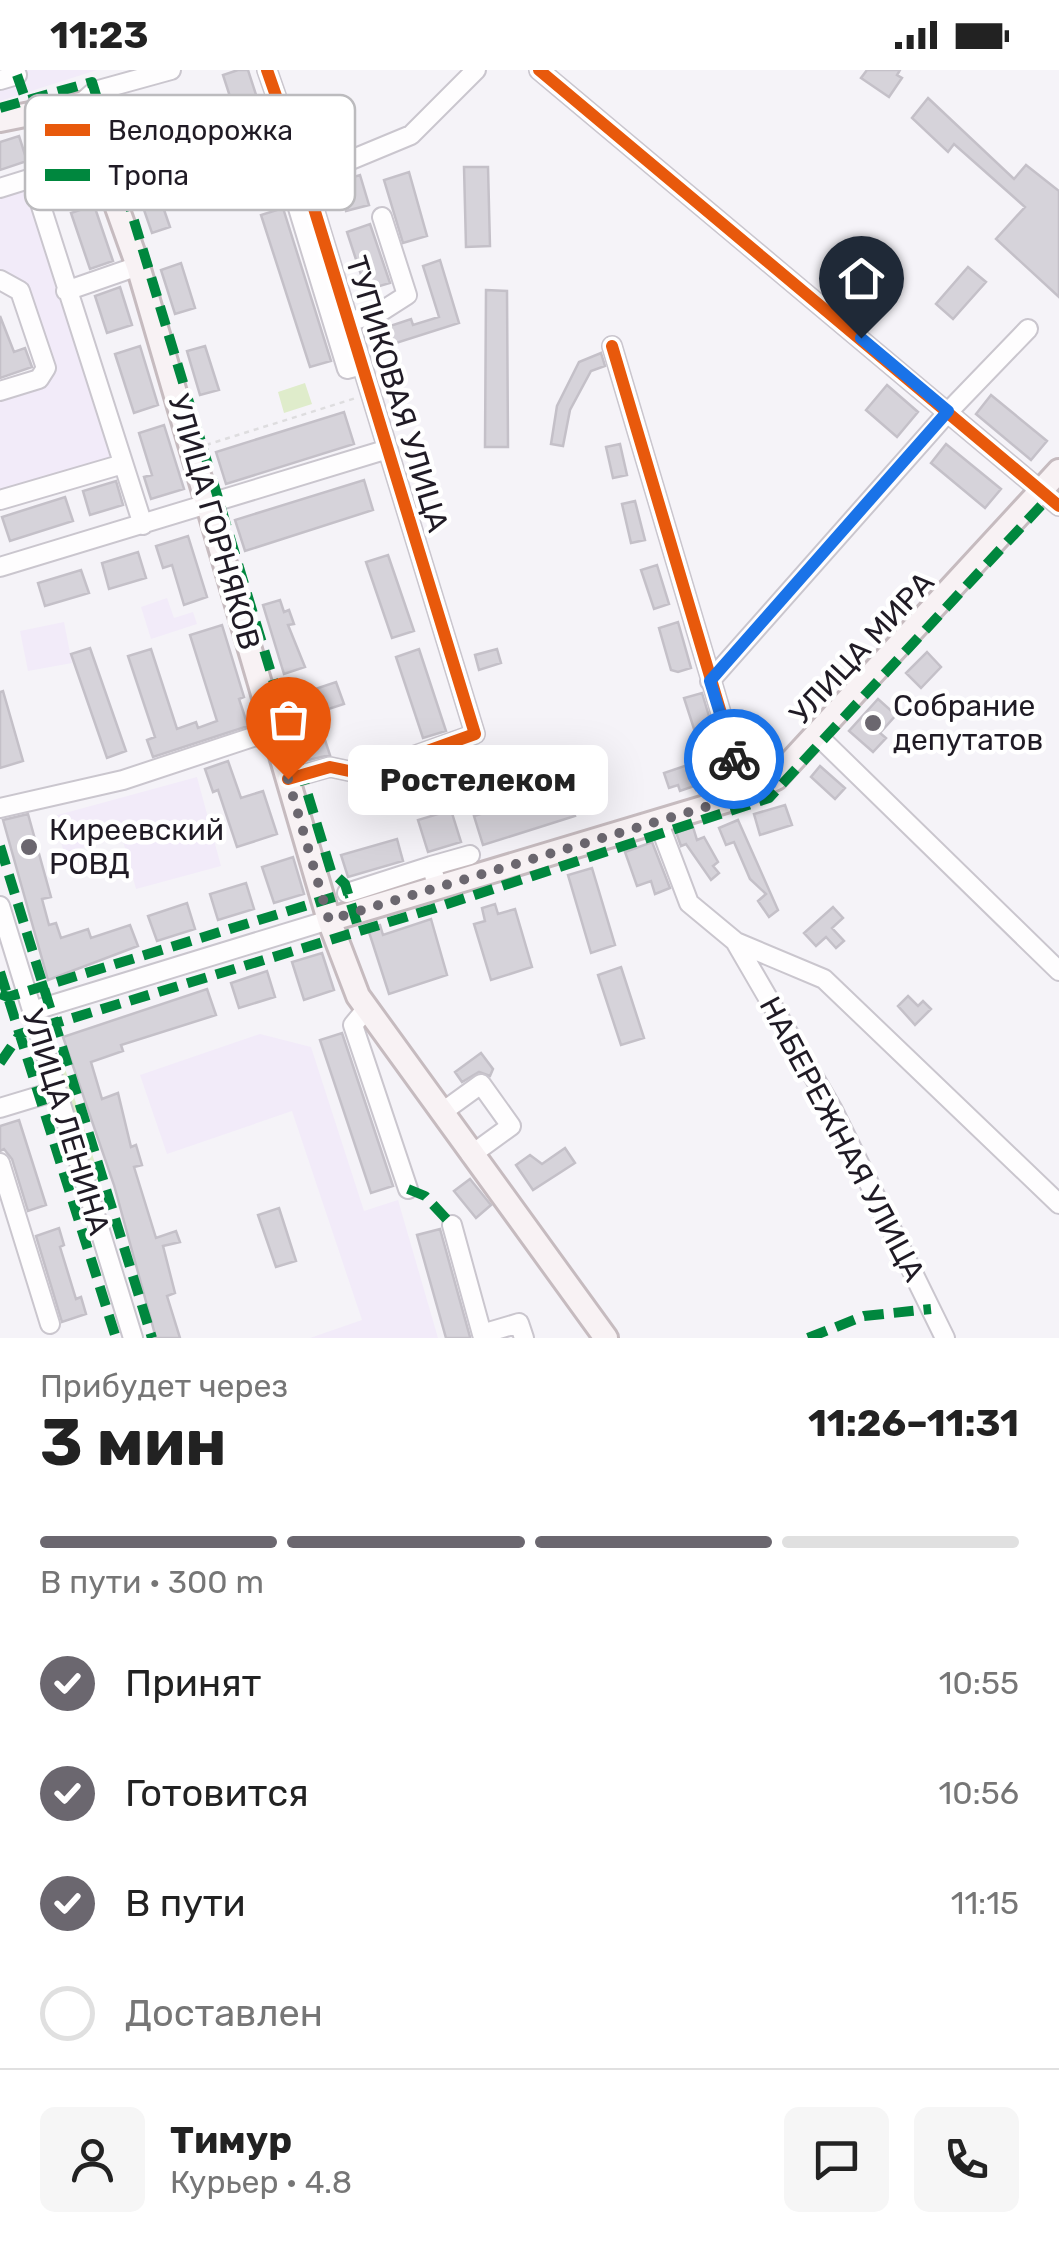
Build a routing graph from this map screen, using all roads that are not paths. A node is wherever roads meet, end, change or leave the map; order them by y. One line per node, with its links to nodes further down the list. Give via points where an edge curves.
1 (16, 70): 6 (street)
2 (172, 70): 7 (street)
3 (267, 70): 8 (street, ТУПИКОВАЯ УЛИЦА)
4 (476, 70): 11 (street, via 411,135)
5 (539, 70): 27 (street)
6 (0, 80)
7 (90, 95)
8 (276, 95)
9 (25, 115): 10 (main road)
10 (0, 120)
11 (355, 162)
12 (25, 180): 13 (street)
13 (0, 188)
14 (42, 210): 21 (street)
15 (118, 210): 19 (main road, УЛИЦА ГОРНЯКОВ)
16 (299, 210): 25 (street, via 347,369)
17 (315, 210): 22 (street, ТУПИКОВАЯ УЛИЦА)
18 (382, 218): 22 (street, via 406,295)
19 (138, 266): 21 (street); 32 (main road, УЛИЦА ГОРНЯКОВ)
20 (0, 280): 26 (street, via 20,291 46,368 39,379)
21 (66, 291): 29 (street)
22 (350, 322): 25 (street, ТУПИКОВАЯ УЛИЦА)
23 (1028, 328): 27 (street)
24 (612, 346): 35 (street)
25 (362, 365): 28 (street, ТУПИКОВАЯ УЛИЦА)
26 (0, 391)
27 (948, 411): 30 (street); 35 (street)
28 (388, 450): 32 (street); 38 (street, ТУПИКОВАЯ УЛИЦА, via 475,734 363,774 330,767)
29 (123, 464): 31 (street); 33 (street)
30 (1054, 488): 37 (main road, УЛИЦА МИРА)
31 (0, 500)
32 (210, 505): 33 (street); 36 (main road, УЛИЦА ГОРНЯКОВ)
33 (143, 524): 34 (street)
34 (0, 568)
35 (710, 681): 39 (street)
36 (274, 730): 38 (main road, УЛИЦА ГОРНЯКОВ); 40 (street, via 123,780)
37 (816, 734): 39 (main road, УЛИЦА МИРА, via 776,778); 49 (street)
38 (288, 779): 46 (main road, УЛИЦА ГОРНЯКОВ)
39 (746, 794): 41 (main road, УЛИЦА МИРА)
40 (0, 808)
41 (658, 820): 43 (main road, УЛИЦА МИРА); 48 (street, via 690,903)
42 (470, 854): 43 (street)
43 (435, 877): 44 (street); 46 (main road, УЛИЦА МИРА)
44 (347, 893)
45 (0, 906): 47 (street, УЛИЦА ЛЕНИНА)
46 (329, 920): 50 (main road, УЛИЦА ГОРНЯКОВ); 51 (street, УЛИЦА МИРА)
47 (3, 927): 51 (street, УЛИЦА ЛЕНИНА)
48 (736, 942): 58 (street, via 824,979); 64 (street, НАБЕРЕЖНАЯ УЛИЦА, via 832,1110)
49 (1059, 971)
50 (367, 1008): 54 (main road, УЛИЦА ГОРНЯКОВ); 57 (street, via 352,1025)
51 (32, 1011): 52 (street, УЛИЦА ЛЕНИНА)
52 (56, 1090): 53 (street); 61 (street, УЛИЦА ЛЕНИНА)
53 (0, 1108)
54 (442, 1113): 55 (main road, УЛИЦА ГОРНЯКОВ); 55 (street, via 481,1084 511,1126)
55 (471, 1155): 63 (main road, УЛИЦА ГОРНЯКОВ)
56 (0, 1164): 60 (street)
57 (408, 1188)
58 (1059, 1204)
59 (452, 1224): 62 (street, via 482,1334 519,1323)
60 (50, 1324)
61 (132, 1338)
62 (524, 1338)
63 (606, 1338)
64 (945, 1338)

